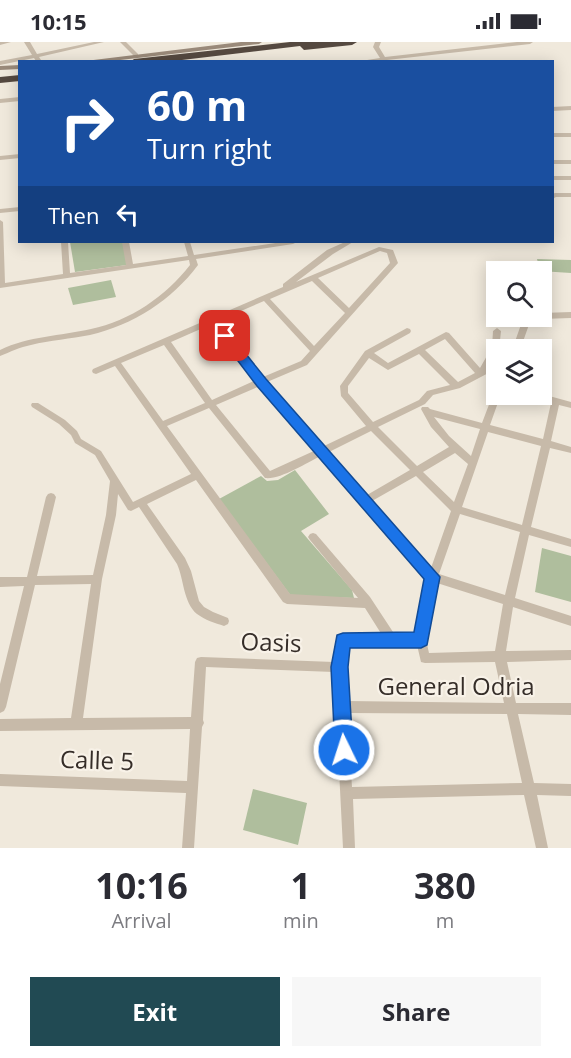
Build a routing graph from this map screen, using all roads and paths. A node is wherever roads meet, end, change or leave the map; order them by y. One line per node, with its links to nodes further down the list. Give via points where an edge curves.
1 (8, 42): 10 (street)
2 (27, 42): 12 (street)
3 (101, 42): 12 (street)
4 (123, 42): 11 (street)
5 (259, 42): 11 (main road)
6 (315, 42): 11 (highway)
7 (352, 42): 14 (highway)
8 (378, 42): 15 (street, via 376,47)
9 (531, 42): 15 (street)
10 (0, 43)
11 (135, 58): 13 (main road)
12 (38, 59)
13 (108, 60)
14 (195, 60)
15 (385, 60)
16 (0, 63): 17 (street)
17 (18, 67)
18 (18, 67): 19 (main road)
19 (0, 68)
20 (18, 68): 21 (highway)
21 (0, 78)
22 (18, 99): 23 (street)
23 (0, 101)
24 (571, 108): 25 (street)
25 (554, 109)
26 (554, 135): 27 (street)
27 (571, 135)
28 (18, 156): 29 (street)
29 (0, 158)
30 (554, 162): 31 (street)
31 (571, 162)
32 (554, 178): 33 (street)
33 (571, 178)
34 (571, 195): 35 (street)
35 (554, 196)
36 (18, 209): 37 (street)
37 (0, 212)
38 (0, 222): 49 (street)
39 (64, 243): 47 (street)
40 (125, 243): 46 (street)
41 (187, 243): 45 (street)
42 (279, 243): 44 (street)
43 (348, 243): 50 (street)
44 (252, 245): 45 (street)
45 (192, 257): 46 (street); 61 (street, via 194,265 189,273 159,302 94,331 26,342)
46 (130, 267): 47 (street)
47 (68, 276): 49 (street)
48 (313, 278): 50 (street); 52 (street); 52 (street, via 386,249 394,263)
49 (0, 286)
50 (274, 294): 51 (street)
51 (265, 298): 55 (street); 60 (street)
52 (350, 313): 60 (street)
53 (571, 315): 54 (street)
54 (552, 316)
55 (213, 320): 58 (street); 67 (street)
56 (407, 331): 62 (street)
57 (497, 331): 66 (street, via 496,347)
58 (166, 341): 63 (street); 73 (street)
59 (419, 349): 62 (street, via 388,367); 66 (street, via 446,335); 68 (street)
60 (315, 352): 67 (street, via 304,363)
61 (0, 353)
62 (368, 353): 79 (street, via 344,387 344,394)
63 (116, 362): 64 (street); 77 (street)
64 (96, 371)
65 (486, 371): 66 (street)
66 (481, 374): 68 (street)
67 (262, 382): 73 (street); 83 (street)
68 (457, 386): 71 (street, via 430,393)
69 (552, 400): 70 (street)
70 (556, 401): 75 (street); 80 (street)
71 (422, 402): 76 (street); 79 (street)
72 (35, 405): 87 (street, via 98,453)
73 (211, 405): 77 (street); 83 (street, via 268,475)
74 (493, 405): 78 (street)
75 (571, 405)
76 (427, 412): 78 (street); 81 (street, via 442,436)
77 (162, 425): 86 (street)
78 (484, 426): 80 (street); 84 (street)
79 (373, 428): 83 (street); 85 (street)
80 (545, 442): 82 (street); 92 (street)
81 (456, 448): 84 (street); 85 (street)
82 (571, 450)
83 (322, 451): 89 (street)
84 (473, 463): 91 (street)
85 (416, 471): 89 (street); 91 (street)
86 (197, 475): 90 (street); 100 (street, via 287,599)
87 (115, 481): 90 (street, via 131,507); 96 (street)
88 (51, 496): 98 (street)
89 (365, 501): 95 (street)
90 (141, 502): 101 (street, via 183,564 189,593 197,607 205,616)
91 (455, 509): 92 (street); 95 (street)
92 (526, 530): 94 (street); 99 (street)
93 (313, 537): 100 (street)
94 (571, 543)
95 (433, 577): 99 (street); 104 (street)
96 (97, 579): 98 (street); 113 (street)
97 (0, 582): 98 (street)
98 (31, 583): 108 (street)
99 (509, 601): 102 (street); 106 (street)
100 (368, 603): 103 (street)
101 (224, 621)
102 (571, 621)
103 (391, 639): 104 (street); 107 (street, via 343,640)
104 (421, 640): 106 (street, via 425,658)
105 (571, 655): 106 (street)
106 (500, 657): 110 (street)
107 (339, 667): 109 (street); 112 (street, Oasis, via 201,662)
108 (0, 707)
109 (341, 707): 110 (street, General Odria); 119 (street)
110 (512, 707): 111 (street, General Odria); 117 (street)
111 (571, 709)
112 (198, 723): 113 (street); 116 (street)
113 (76, 724): 114 (street)
114 (0, 725)
115 (0, 780): 116 (street, Calle 5)
116 (193, 788): 120 (street)
117 (530, 789): 118 (street); 119 (street); 122 (street)
118 (571, 790)
119 (346, 793): 121 (street)
120 (188, 848)
121 (349, 848)
122 (542, 848)

